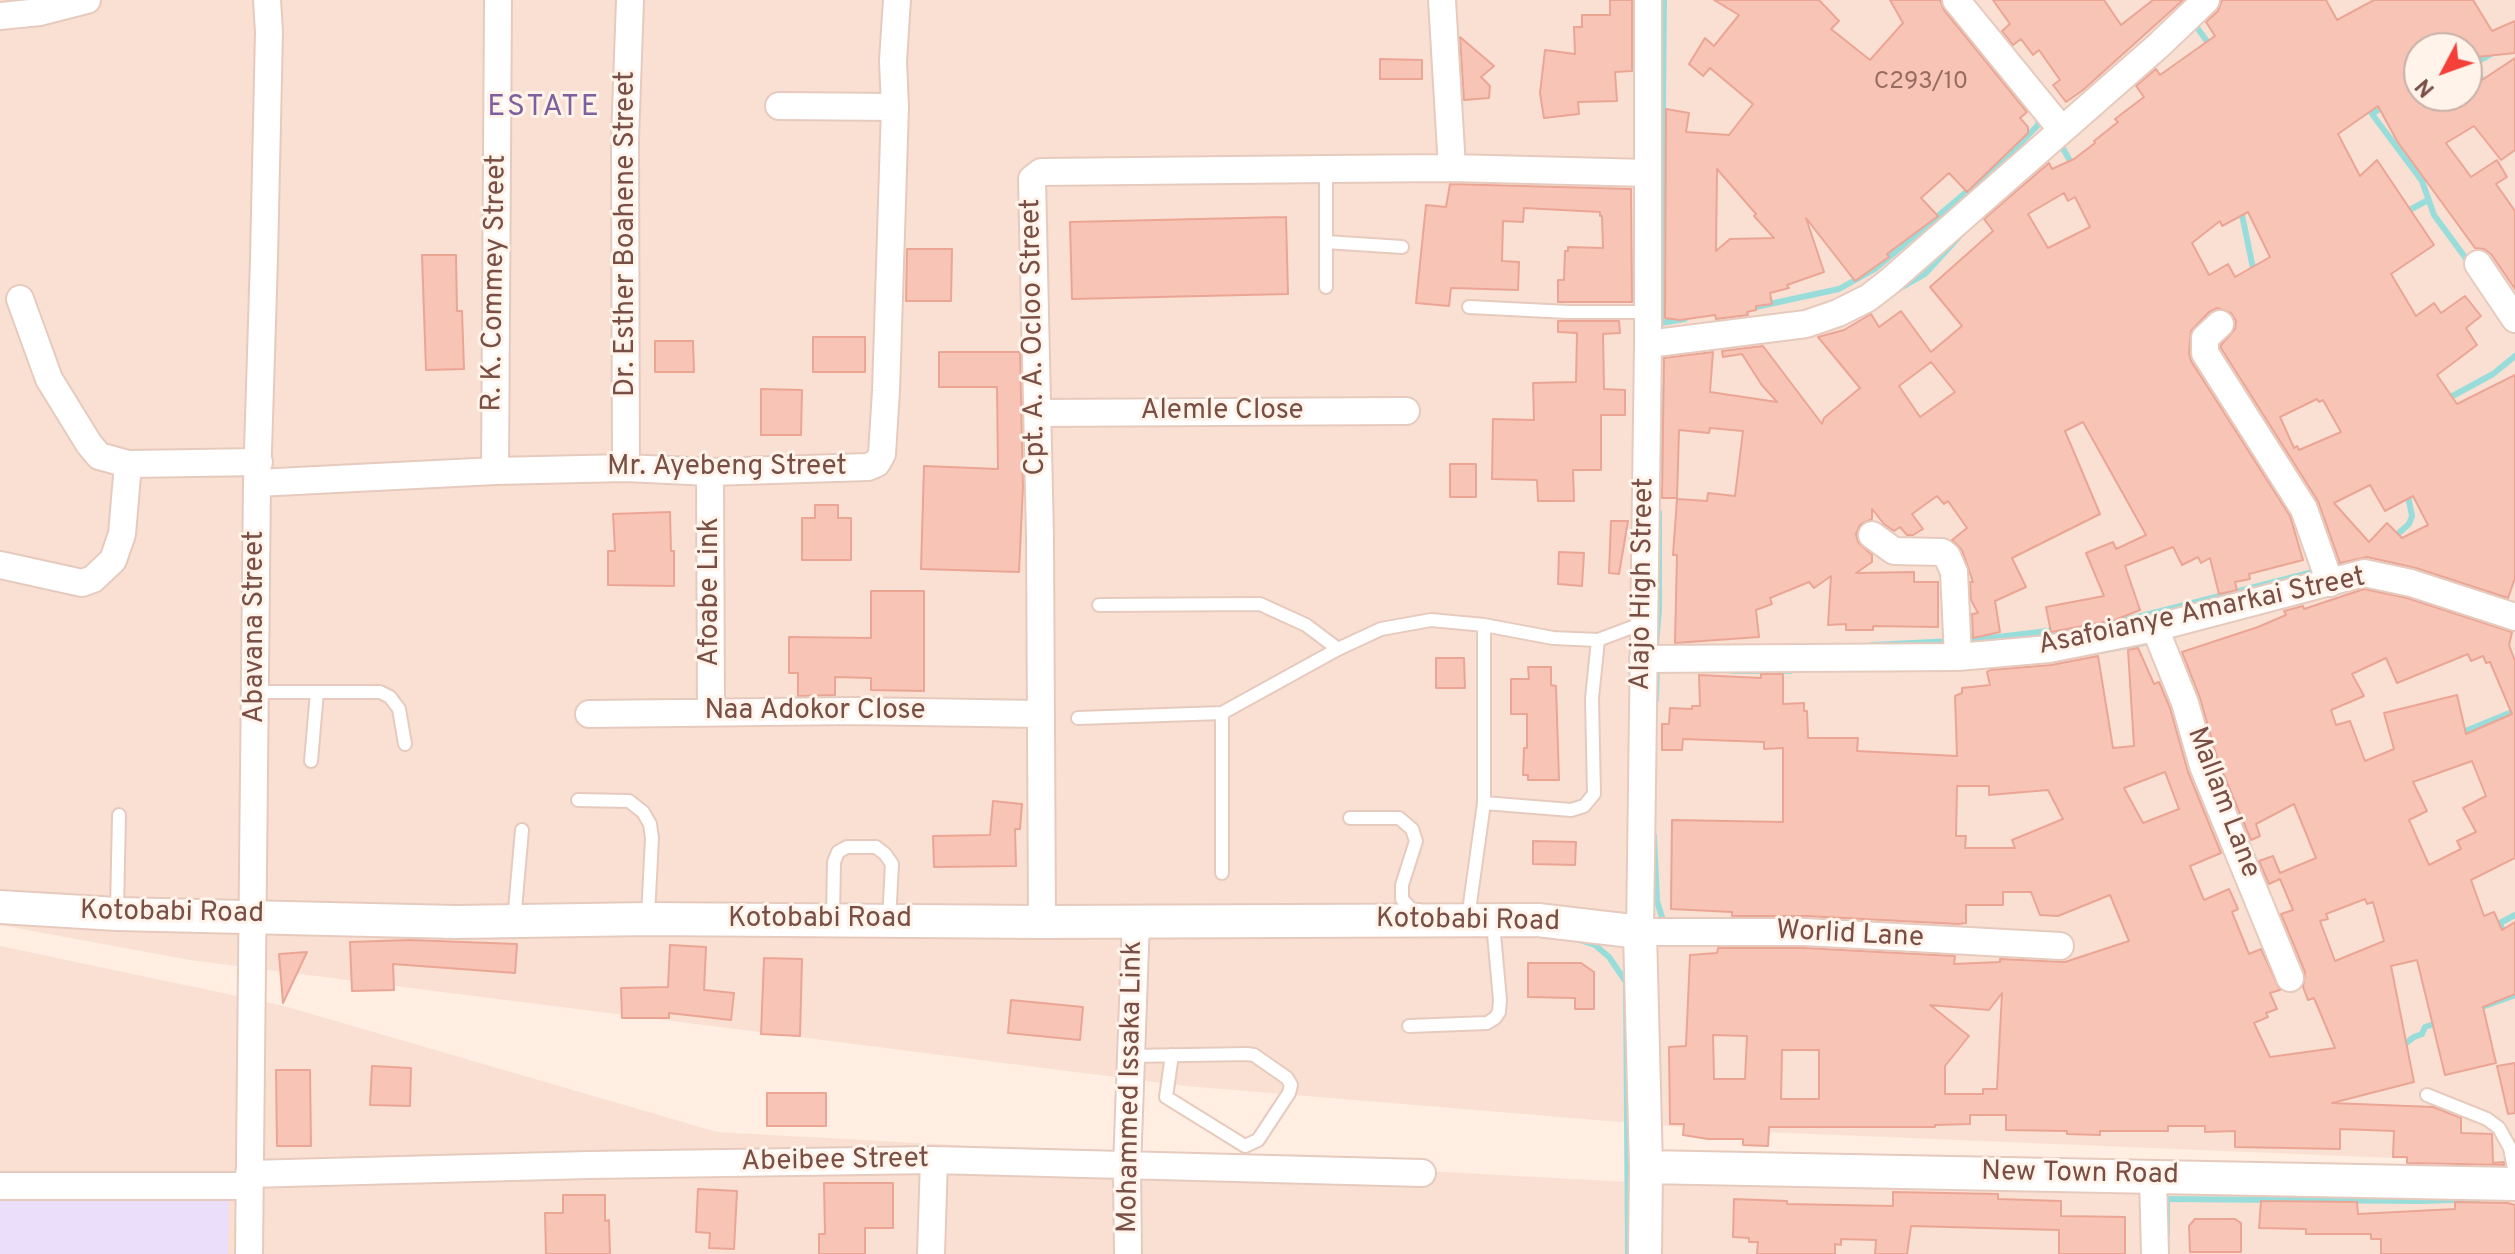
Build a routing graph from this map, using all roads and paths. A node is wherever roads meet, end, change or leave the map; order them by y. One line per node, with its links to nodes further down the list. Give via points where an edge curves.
1 (87, 0): 10 (street)
2 (267, 0): 32 (street, Abavana Street)
3 (498, 0): 31 (street, R. K. Commey Street)
4 (630, 0): 30 (street, Dr. Esther Boahene Street)
5 (897, 0): 12 (street, Mr. Ayebeng Street)
6 (1442, 0): 14 (street)
7 (1648, 0): 16 (street, Alajo High Street)
8 (1956, 0): 13 (street)
9 (2206, 0): 13 (street)
10 (0, 16)
11 (779, 106): 12 (street)
12 (895, 107): 33 (street, Mr. Ayebeng Street, via 882,454 868,467)
13 (2062, 130): 26 (street, via 1890,281 1852,307 1806,324)
14 (1452, 168): 15 (street, Cpt. A. A. Ocloo Street); 16 (street, Cpt. A. A. Ocloo Street)
15 (1326, 169): 17 (lane); 28 (street, Cpt. A. A. Ocloo Street, via 1036,174 1031,187)
16 (1648, 173): 23 (street, Alajo High Street)
17 (1326, 242): 18 (lane); 20 (lane)
18 (1402, 247)
19 (2478, 264): 24 (street)
20 (1326, 287)
21 (20, 299): 29 (street, via 49,379 89,444 99,456)
22 (1469, 307): 23 (lane)
23 (1648, 312): 26 (street, Alajo High Street)
24 (2515, 319)
25 (2220, 324): 36 (street, via 2205,338 2205,353 2304,509)
26 (1648, 344): 39 (street, Alajo High Street)
27 (1406, 411): 28 (street, Alemle Close)
28 (1037, 413): 51 (street, Cpt. A. A. Ocloo Street)
29 (128, 464): 32 (street, Mr. Ayebeng Street); 35 (street, via 122,534 113,560 102,572 82,583)
30 (626, 468): 31 (street, Mr. Ayebeng Street); 33 (street, Mr. Ayebeng Street)
31 (495, 471): 32 (street, Mr. Ayebeng Street)
32 (258, 472): 46 (street, Abavana Street)
33 (710, 472): 48 (street, Afoabe Link)
34 (1872, 535): 44 (street, via 1894,551 1947,556 1954,572)
35 (0, 565)
36 (2330, 583): 38 (street, Asafoianye Amarkai Street, via 2364,573); 41 (street, Asafoianye Amarkai Street)
37 (1099, 605): 43 (lane, via 1260,604 1306,625)
38 (2515, 617)
39 (1643, 623): 42 (lane); 45 (street, Alajo High Street)
40 (1484, 625): 42 (lane); 43 (lane, via 1431,620 1381,629); 56 (lane)
41 (2155, 628): 44 (street, Asafoianye Amarkai Street, via 2049,649); 73 (street, Mallam Lane, via 2203,766)
42 (1598, 640): 56 (lane, via 1592,698 1594,794 1584,806 1571,810)
43 (1338, 649): 49 (lane)
44 (1958, 657): 45 (street, Asafoianye Amarkai Street)
45 (1643, 659): 71 (street, Alajo High Street)
46 (257, 692): 47 (lane); 63 (street, Abavana Street)
47 (317, 692): 53 (lane, via 380,692 390,697 399,709); 54 (lane)
48 (711, 712): 50 (street, Naa Adokor Close); 51 (street, Naa Adokor Close)
49 (1222, 713): 52 (lane); 60 (lane)
50 (589, 714)
51 (1040, 714): 70 (street, Cpt. A. A. Ocloo Street)
52 (1078, 718)
53 (405, 744)
54 (311, 761)
55 (578, 800): 65 (lane, via 629,801 643,812 652,838)
56 (1484, 803): 64 (lane)
57 (119, 815): 62 (lane)
58 (1350, 818): 64 (lane, via 1399,818 1412,829 1416,841 1402,899 1412,910)
59 (522, 830): 68 (lane)
60 (1222, 873)
61 (0, 907): 62 (street, Kotobabi Road)
62 (117, 914): 63 (street, Kotobabi Road)
63 (254, 915): 68 (street, Kotobabi Road); 84 (street, Abavana Street)
64 (1477, 916): 67 (street, Kotobabi Road); 71 (street, Kotobabi Road); 74 (lane, via 1499,1012 1487,1023)
65 (648, 919): 66 (street, Kotobabi Road); 68 (street, Kotobabi Road)
66 (833, 920): 69 (street, Kotobabi Road); 69 (lane, via 838,852 876,847 892,864)
67 (1136, 920): 70 (street, Kotobabi Road); 76 (street, Mohammed Issaka Link)
68 (514, 921)
69 (889, 921): 70 (street, Kotobabi Road)
70 (1042, 922)
71 (1640, 932): 72 (street, Worlid Lane, via 1805,932); 80 (street, Alajo High Street)
72 (2060, 946)
73 (2290, 978)
74 (1409, 1026)
75 (1172, 1055): 75 (lane, via 1254,1055 1287,1078 1289,1093 1258,1140 1245,1146 1166,1097); 76 (lane)
76 (1131, 1056): 79 (street, Mohammed Issaka Link)
77 (2427, 1095): 82 (lane, via 2499,1128)
78 (934, 1160): 79 (street, Abeibee Street); 84 (street, Abeibee Street, via 589,1165); 88 (street)
79 (1127, 1167): 81 (street, Abeibee Street); 89 (street, Mohammed Issaka Link)
80 (1646, 1167): 83 (street, New Town Road); 90 (street, Alajo High Street)
81 (1422, 1173)
82 (2515, 1174)
83 (2153, 1177): 85 (street, New Town Road); 91 (street)
84 (249, 1180): 86 (street, Abeibee Street); 87 (street, Abavana Street)
85 (2515, 1184)
86 (0, 1186)
87 (249, 1254)
88 (931, 1254)
89 (1128, 1254)
90 (1645, 1254)
91 (2155, 1254)

